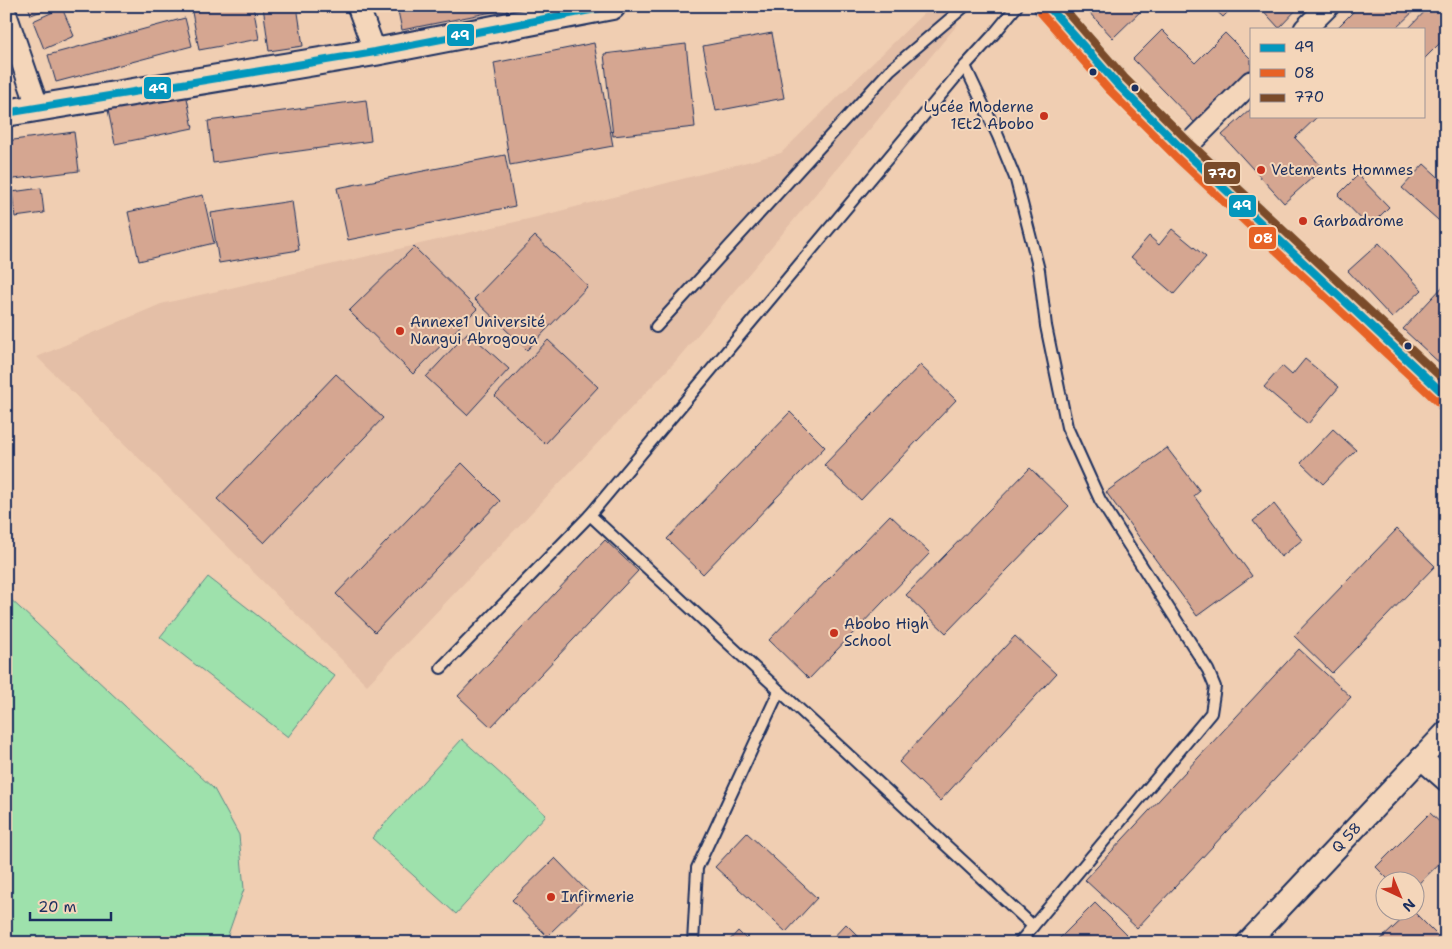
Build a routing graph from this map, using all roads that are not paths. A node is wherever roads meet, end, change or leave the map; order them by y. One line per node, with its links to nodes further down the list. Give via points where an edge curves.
1 (358, 6): 9 (street)
2 (612, 6): 9 (street)
3 (965, 6): 15 (lane, via 890,70)
4 (1017, 6): 10 (lane)
5 (1048, 6): 14 (street, via 1117,84)
6 (1328, 6): 8 (street)
7 (6, 15): 12 (street)
8 (1306, 28)
9 (374, 52): 12 (street)
10 (965, 66): 17 (lane); 23 (lane, via 1016,180 1039,270 1046,326 1067,427 1100,500 1203,662 1215,687 1211,713)
11 (1250, 83): 14 (street)
12 (38, 108): 13 (street)
13 (6, 113)
14 (1183, 150): 16 (street)
15 (656, 327)
16 (1446, 396)
17 (590, 515): 18 (lane); 19 (lane)
18 (441, 668)
19 (779, 691): 23 (lane); 24 (lane, via 698,868)
20 (1446, 732): 21 (street, Q 58)
21 (1422, 758): 22 (street); 26 (street, Q 58)
22 (1446, 780)
23 (1033, 926): 25 (lane)
24 (693, 943)
25 (1019, 943)
26 (1247, 943)

